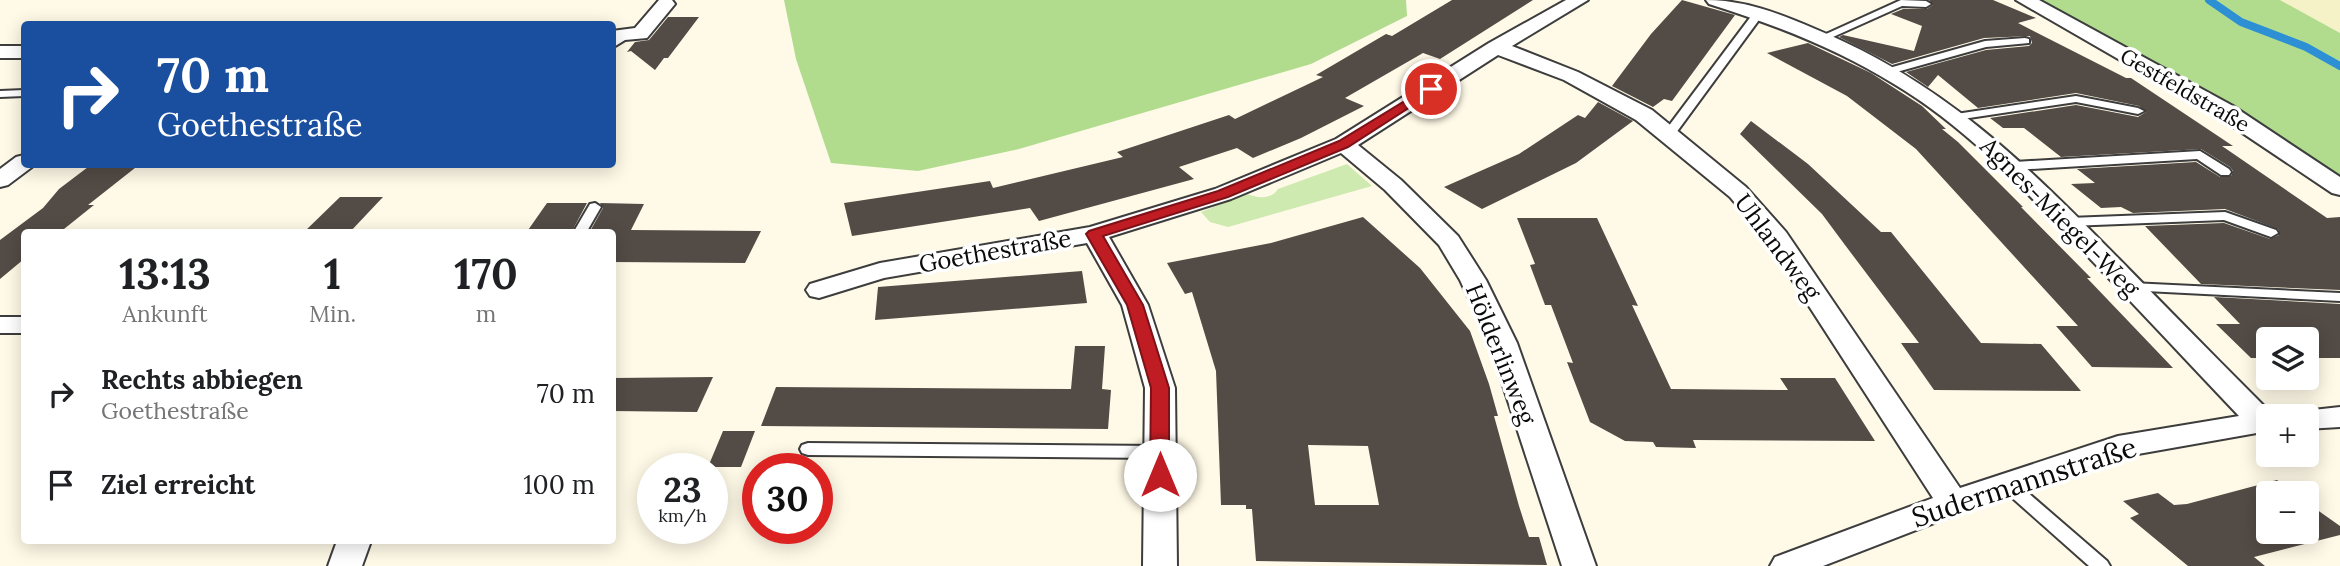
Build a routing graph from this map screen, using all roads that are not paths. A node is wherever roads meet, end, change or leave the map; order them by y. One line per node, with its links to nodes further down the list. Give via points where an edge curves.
1 (1580, 0): 10 (street, Goethestraße)
2 (1715, 0): 6 (street, Agnes-Miegel-Weg)
3 (2025, 0): 24 (street, Gestfeldstraße, via 2225,111)
4 (666, 4): 7 (street, via 640,34)
5 (1926, 4): 8 (lane, via 1900,3)
6 (1759, 13): 8 (street, Agnes-Miegel-Weg); 18 (lane)
7 (616, 37)
8 (1820, 39): 13 (street, Agnes-Miegel-Weg)
9 (2025, 41): 13 (lane, via 1990,43)
10 (1496, 47): 18 (street, Uhlandweg, via 1571,76 1644,115); 19 (street, Goethestraße)
11 (0, 52): 12 (street)
12 (21, 52)
13 (1886, 72): 17 (street, Agnes-Miegel-Weg)
14 (21, 93): 15 (lane)
15 (0, 94)
16 (2138, 111): 17 (lane, via 2076,99)
17 (1956, 117): 21 (street, Agnes-Miegel-Weg)
18 (1669, 134): 42 (street, Uhlandweg, via 1738,192 1777,237)
19 (1344, 144): 29 (street, Goethestraße, via 1223,194); 46 (street, Hölderlinweg, via 1449,241 1473,280 1503,343)
20 (21, 164): 23 (street)
21 (2015, 166): 22 (lane, via 2200,155); 26 (street, Agnes-Miegel-Weg)
22 (2225, 172)
23 (0, 180)
24 (2340, 188)
25 (595, 206): 27 (lane)
26 (2069, 222): 28 (lane, via 2225,216); 30 (street, Agnes-Miegel-Weg)
27 (581, 229)
28 (2271, 233)
29 (1094, 234): 31 (street, Goethestraße, via 880,271); 40 (street, via 1135,305 1160,388)
30 (2131, 287): 32 (lane); 35 (street, Agnes-Miegel-Weg)
31 (819, 290)
32 (2340, 297)
33 (0, 325): 34 (street)
34 (21, 325)
35 (2256, 413)
36 (2340, 417): 37 (street)
37 (2319, 418)
38 (2256, 424): 41 (street, Sudermannstraße, via 2118,447)
39 (808, 449): 40 (lane)
40 (1159, 452): 45 (street)
41 (2006, 483): 42 (street, Sudermannstraße); 48 (lane)
42 (1953, 502): 47 (street, Sudermannstraße)
43 (353, 544): 44 (street)
44 (345, 566)
45 (1160, 566)
46 (1579, 566)
47 (1787, 566)
48 (2101, 566)

